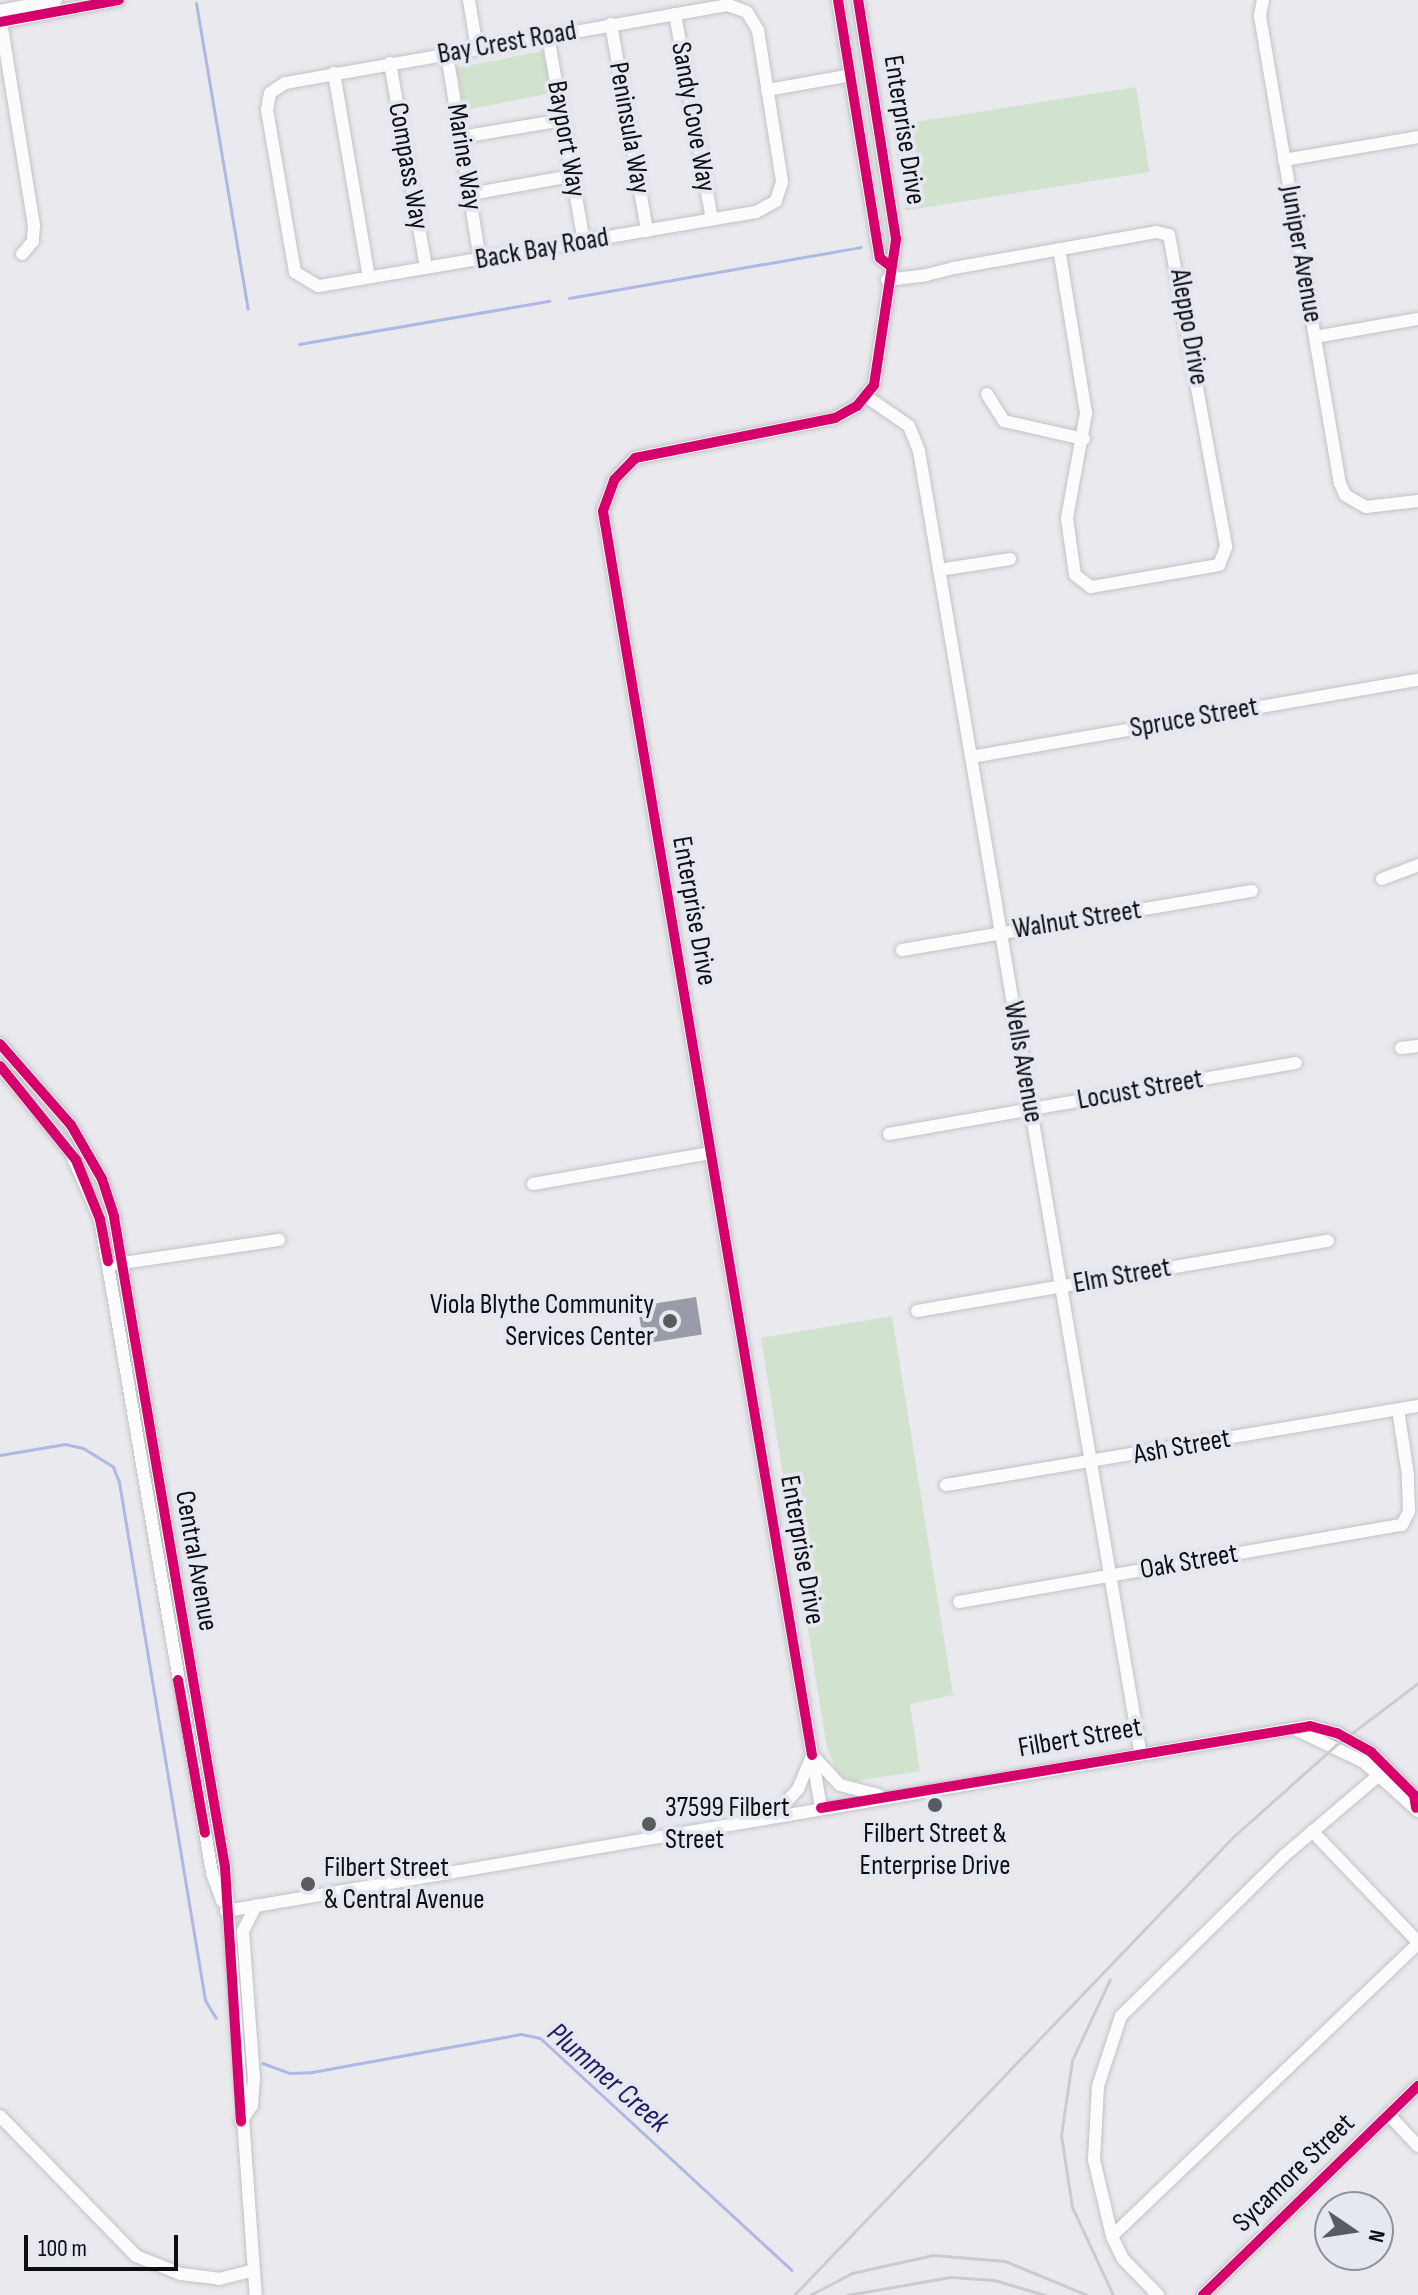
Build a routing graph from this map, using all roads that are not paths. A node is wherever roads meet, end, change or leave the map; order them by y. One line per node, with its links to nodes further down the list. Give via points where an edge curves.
1 (56, 0): 7 (street)
2 (119, 0): 9 (street)
3 (469, 0): 12 (street)
4 (838, 0): 16 (street, Enterprise Drive)
5 (858, 0): 30 (street, Enterprise Drive, via 894,214 897,254)
6 (1263, 0): 21 (street, Juniper Avenue, via 1260,16)
7 (0, 11)
8 (675, 14): 10 (street, Bay Crest Road); 17 (street, Bay Crest Road, via 728,5 747,12 758,30); 24 (street, Sandy Cove Way)
9 (0, 22): 28 (street, via 34,225 33,241)
10 (611, 24): 11 (street, Bay Crest Road); 25 (street, Peninsula Way)
11 (548, 36): 12 (street, Bay Crest Road); 18 (street, Bayport Way)
12 (477, 49): 13 (street, Bay Crest Road)
13 (447, 54): 14 (street, Bay Crest Road); 19 (street, Marine Way)
14 (390, 63): 15 (street, Bay Crest Road); 31 (street, Compass Way)
15 (334, 73): 32 (street); 34 (street, Bay Crest Road, via 285,83 270,93 267,110 295,272)
16 (851, 75): 17 (street); 30 (street, Enterprise Drive, via 880,258)
17 (767, 90): 24 (street, Back Bay Road, via 782,182 776,201 756,212)
18 (563, 120): 19 (street); 22 (street, Bayport Way)
19 (461, 137): 23 (street, Marine Way)
20 (1418, 137): 21 (street)
21 (1284, 160): 36 (street, Juniper Avenue)
22 (572, 176): 23 (street); 26 (street, Bayport Way)
23 (470, 194): 29 (street, Marine Way)
24 (712, 220): 25 (street, Back Bay Road)
25 (647, 231): 26 (street, Back Bay Road)
26 (584, 242): 29 (street, Back Bay Road)
27 (1059, 249): 33 (street, Aleppo Drive); 39 (street, via 1084,397); 39 (street, Aleppo Drive, via 1156,232 1172,239 1225,560 1213,568 1084,585 1075,575 1067,518)
28 (22, 254)
29 (480, 260): 31 (street, Back Bay Road)
30 (889, 265): 33 (street, Enterprise Drive)
31 (426, 268): 32 (street, Back Bay Road)
32 (369, 277): 34 (street, Back Bay Road, via 318,286)
33 (887, 280): 38 (street, Enterprise Drive, via 881,360)
34 (304, 282)
35 (1418, 319): 36 (street)
36 (1315, 337): 40 (street, Juniper Avenue, via 1340,483 1354,503 1377,507)
37 (987, 394): 39 (street, via 1004,421)
38 (867, 397): 42 (street, Wells Avenue, via 899,417 915,437); 57 (street, Enterprise Drive, via 847,414 821,422 648,453 625,467 606,495 603,525)
39 (1084, 439)
40 (1418, 501)
41 (1010, 559): 42 (street)
42 (939, 570): 44 (street, Wells Avenue)
43 (1418, 680): 44 (street, Spruce Street)
44 (971, 757): 48 (street, Wells Avenue)
45 (1418, 865): 46 (street)
46 (1382, 879)
47 (1252, 891): 48 (street, Walnut Street)
48 (1001, 933): 49 (street, Walnut Street); 55 (street, Wells Avenue)
49 (902, 950)
50 (0, 1044): 61 (street, Central Avenue, via 84,1145 114,1217)
51 (1418, 1046): 52 (street)
52 (1401, 1048)
53 (1296, 1063): 55 (street, Locust Street)
54 (0, 1066): 61 (street, Central Avenue, via 76,1160)
55 (1031, 1110): 56 (street, Locust Street); 62 (street, Wells Avenue)
56 (889, 1134)
57 (710, 1153): 58 (street); 72 (street, Enterprise Drive)
58 (533, 1184)
59 (279, 1240): 61 (street)
60 (1328, 1241): 62 (street, Elm Street)
61 (116, 1264): 80 (street, Central Avenue, via 212,1873)
62 (1061, 1286): 63 (street, Elm Street); 66 (street, Wells Avenue)
63 (917, 1311)
64 (1418, 1406): 65 (street, Ash Street)
65 (1398, 1410): 66 (street, Ash Street); 68 (street, Oak Street, via 1409,1511 1402,1525)
66 (1091, 1463): 67 (street, Ash Street); 68 (street, Wells Avenue)
67 (946, 1485)
68 (1110, 1576): 69 (street, Oak Street); 71 (street, Wells Avenue)
69 (959, 1602)
70 (1341, 1741): 71 (street, Filbert Street, via 1297,1730); 73 (street); 76 (street, via 1388,1767 1414,1795)
71 (1140, 1751): 74 (street, Filbert Street)
72 (812, 1755): 74 (street, via 840,1785); 75 (street, Enterprise Drive); 77 (street, via 798,1789)
73 (1379, 1775): 76 (street); 78 (street)
74 (884, 1796): 75 (street, Filbert Street)
75 (821, 1808): 77 (street, Filbert Street)
76 (1417, 1809)
77 (773, 1816): 79 (street, Filbert Street)
78 (1312, 1831): 81 (street); 87 (street, via 1121,2016 1098,2086 1093,2129 1098,2185)
79 (256, 1905): 80 (street, Filbert Street); 85 (street, via 243,1931 254,2079 252,2105)
80 (226, 1911): 85 (street, Central Avenue, via 238,2006)
81 (1418, 1943): 87 (street)
82 (1418, 2086): 83 (street, Sycamore Street)
83 (1389, 2115): 86 (street); 91 (street, Sycamore Street)
84 (0, 2116): 88 (street, via 136,2256 181,2274 219,2279)
85 (241, 2121): 88 (street, Central Avenue)
86 (1418, 2146)
87 (1112, 2236): 90 (street, via 1123,2259)
88 (251, 2271): 89 (street, Central Avenue)
89 (256, 2295)
90 (1158, 2295)
91 (1203, 2295)

